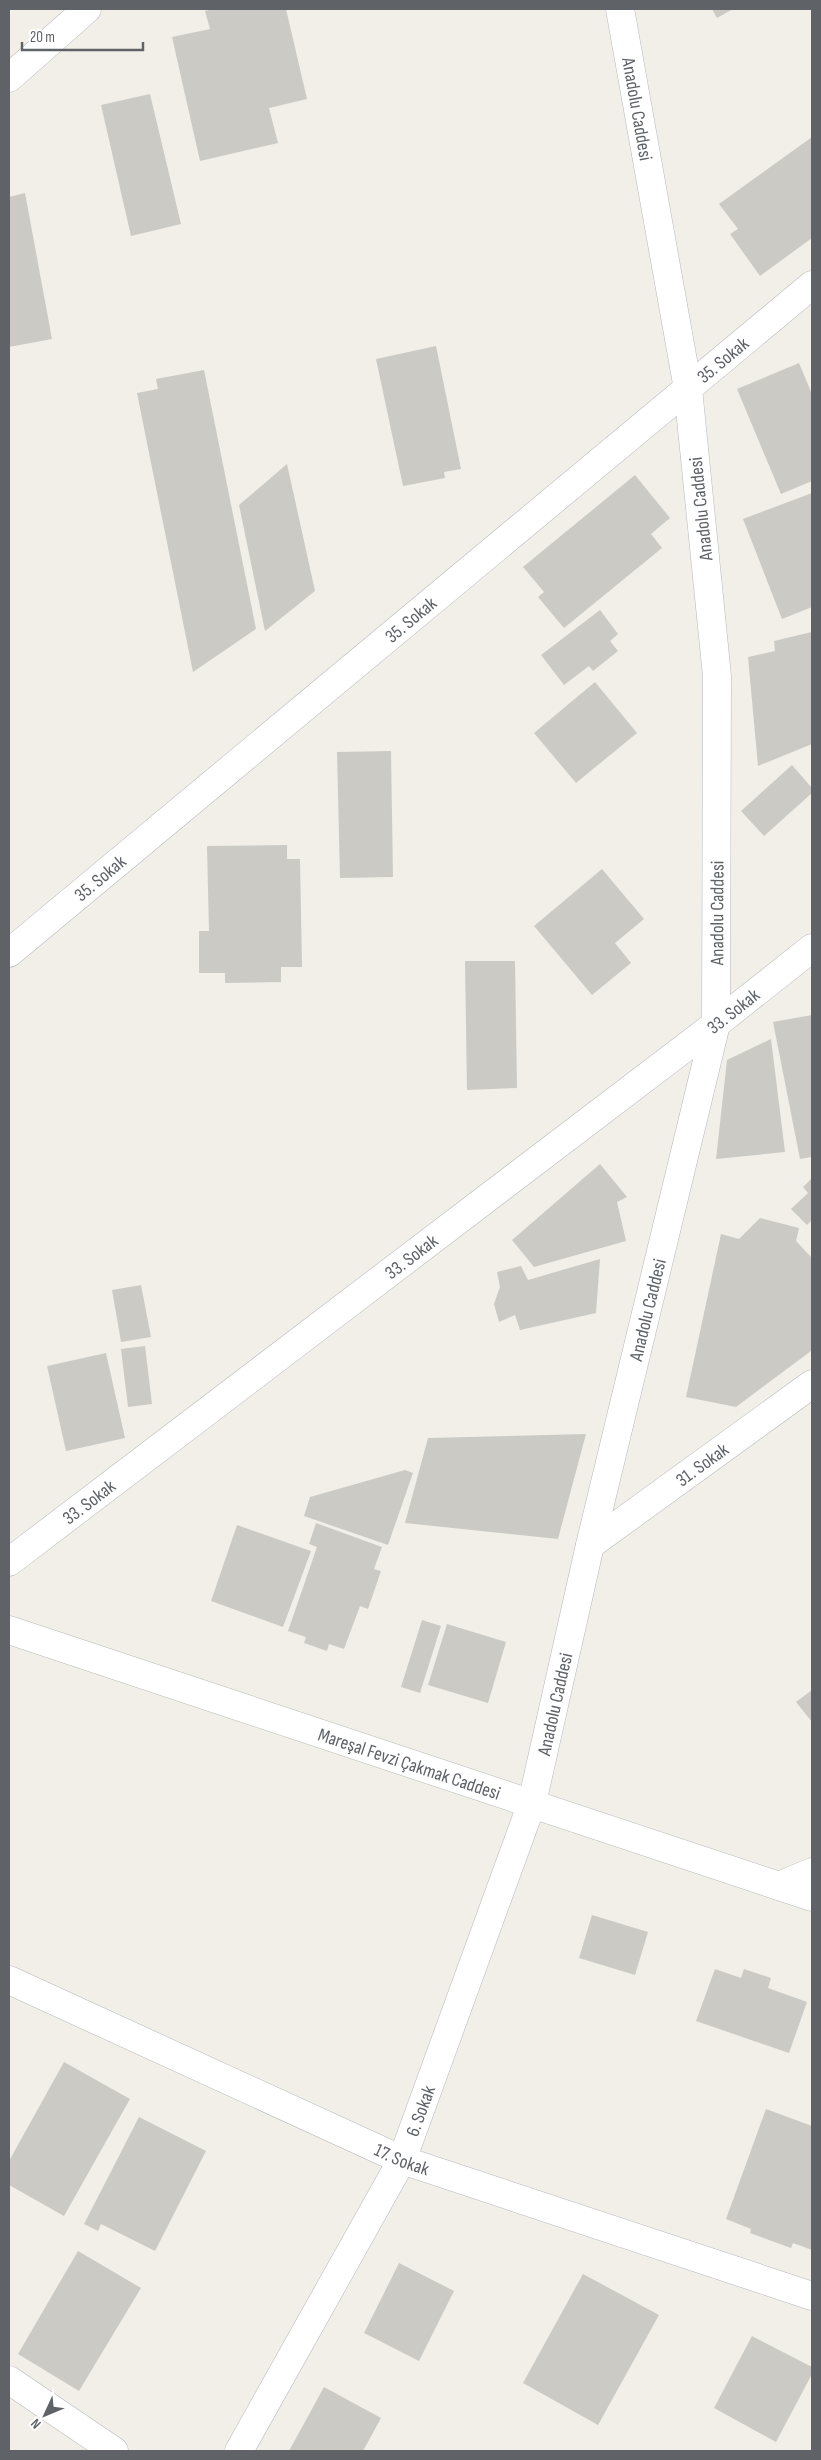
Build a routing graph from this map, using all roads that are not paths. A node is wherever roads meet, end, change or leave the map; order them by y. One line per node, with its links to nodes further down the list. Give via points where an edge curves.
1 (88, 9): 3 (street)
2 (620, 9): 5 (street, Anadolu Caddesi)
3 (9, 78)
4 (812, 285): 5 (street, 35. Sokak)
5 (688, 389): 7 (street, 35. Sokak); 8 (street, Anadolu Caddesi, via 718,676)
6 (812, 948): 8 (street, 33. Sokak)
7 (9, 954)
8 (716, 1024): 10 (street, Anadolu Caddesi); 11 (street, 33. Sokak)
9 (812, 1384): 10 (street, 31. Sokak)
10 (590, 1545): 13 (street, Anadolu Caddesi)
11 (9, 1562)
12 (9, 1630): 13 (street, Mareşal Fevzi Çakmak Caddesi)
13 (532, 1803): 15 (street, Mareşal Fevzi Çakmak Caddesi); 18 (street, 6. Sokak)
14 (812, 1872): 15 (street)
15 (779, 1886): 16 (street, Mareşal Fevzi Çakmak Caddesi)
16 (812, 1897)
17 (9, 1980): 18 (street, 17. Sokak)
18 (402, 2160): 19 (street, 17. Sokak); 22 (street, 6. Sokak)
19 (812, 2296)
20 (9, 2380): 21 (street)
21 (114, 2451)
22 (238, 2451)

